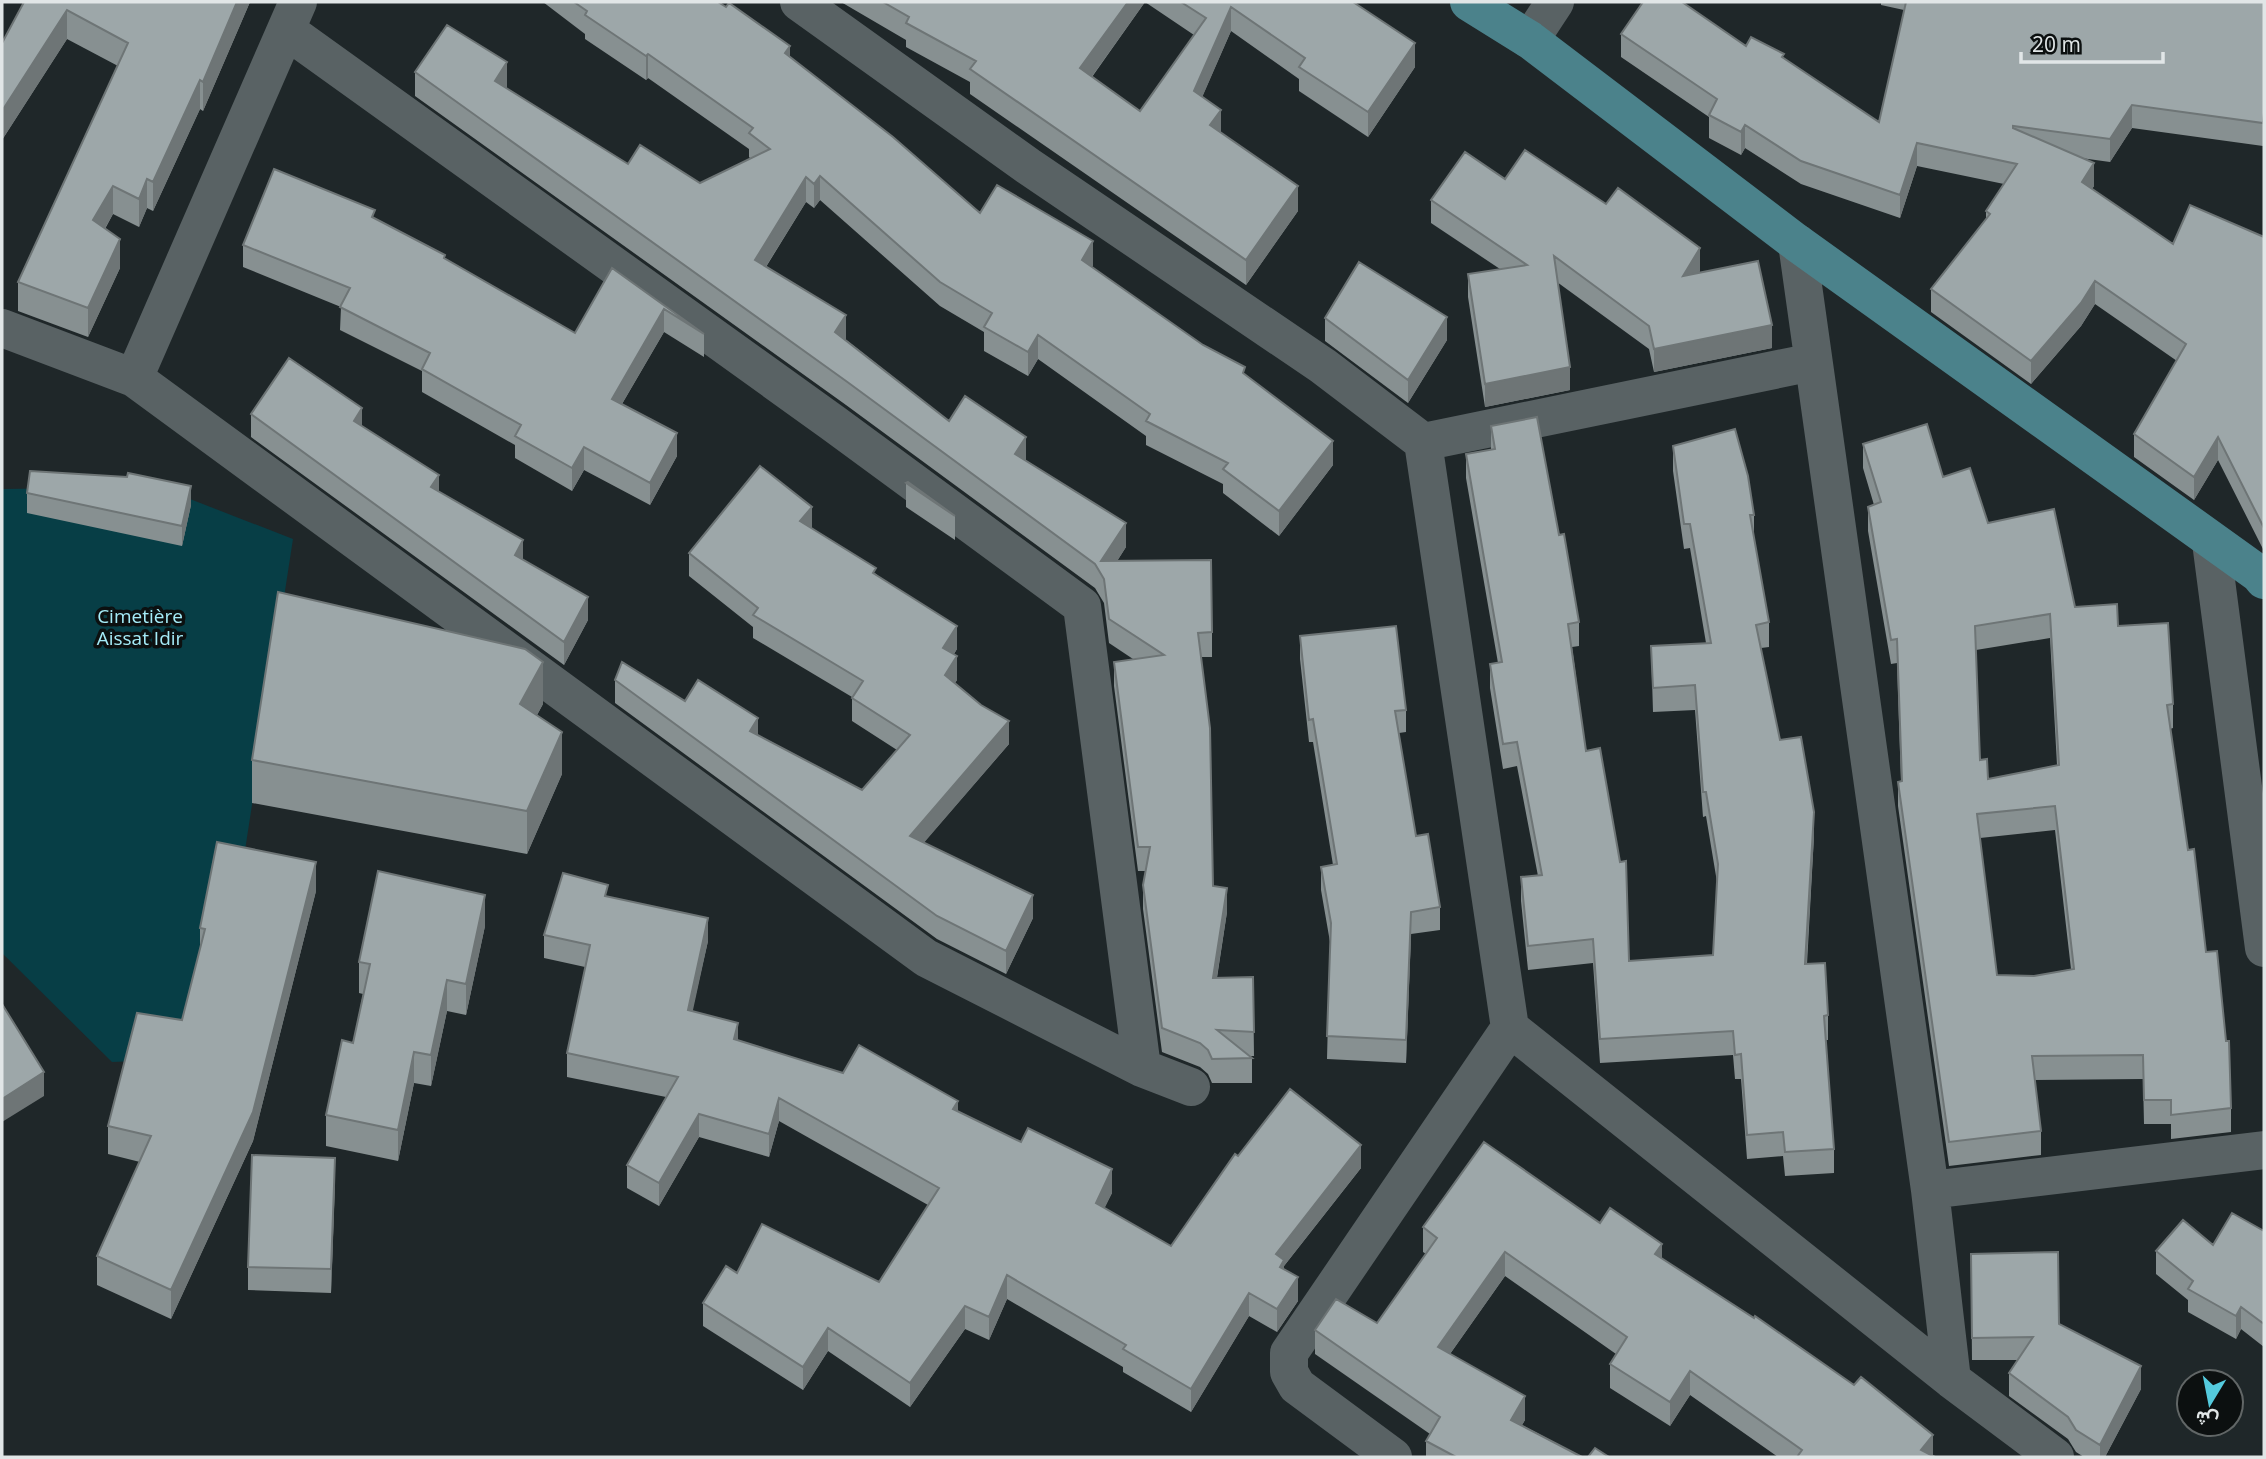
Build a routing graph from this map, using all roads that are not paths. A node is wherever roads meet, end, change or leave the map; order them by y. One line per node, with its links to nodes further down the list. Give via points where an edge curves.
1 (799, 2): 10 (street, via 1028,166 1323,366)
2 (1469, 2): 5 (main road)
3 (1555, 2): 5 (street)
4 (292, 16): 9 (street); 15 (street, via 1082,606)
5 (1530, 40): 6 (main road)
6 (1797, 243): 8 (street); 11 (main road)
7 (2, 328): 9 (street)
8 (1813, 362): 10 (street); 18 (street)
9 (134, 378): 15 (street, via 926,958)
10 (1423, 442): 14 (street)
11 (2211, 541): 12 (main road); 13 (street)
12 (2264, 580)
13 (2264, 948)
14 (1510, 1028): 19 (street); 20 (street, via 1289,1353 1289,1372 1297,1386)
15 (1142, 1068): 16 (street)
16 (1191, 1087)
17 (2264, 1150): 18 (street)
18 (1930, 1190): 19 (street)
19 (1952, 1380): 21 (street)
20 (1393, 1457)
21 (2055, 1457)

